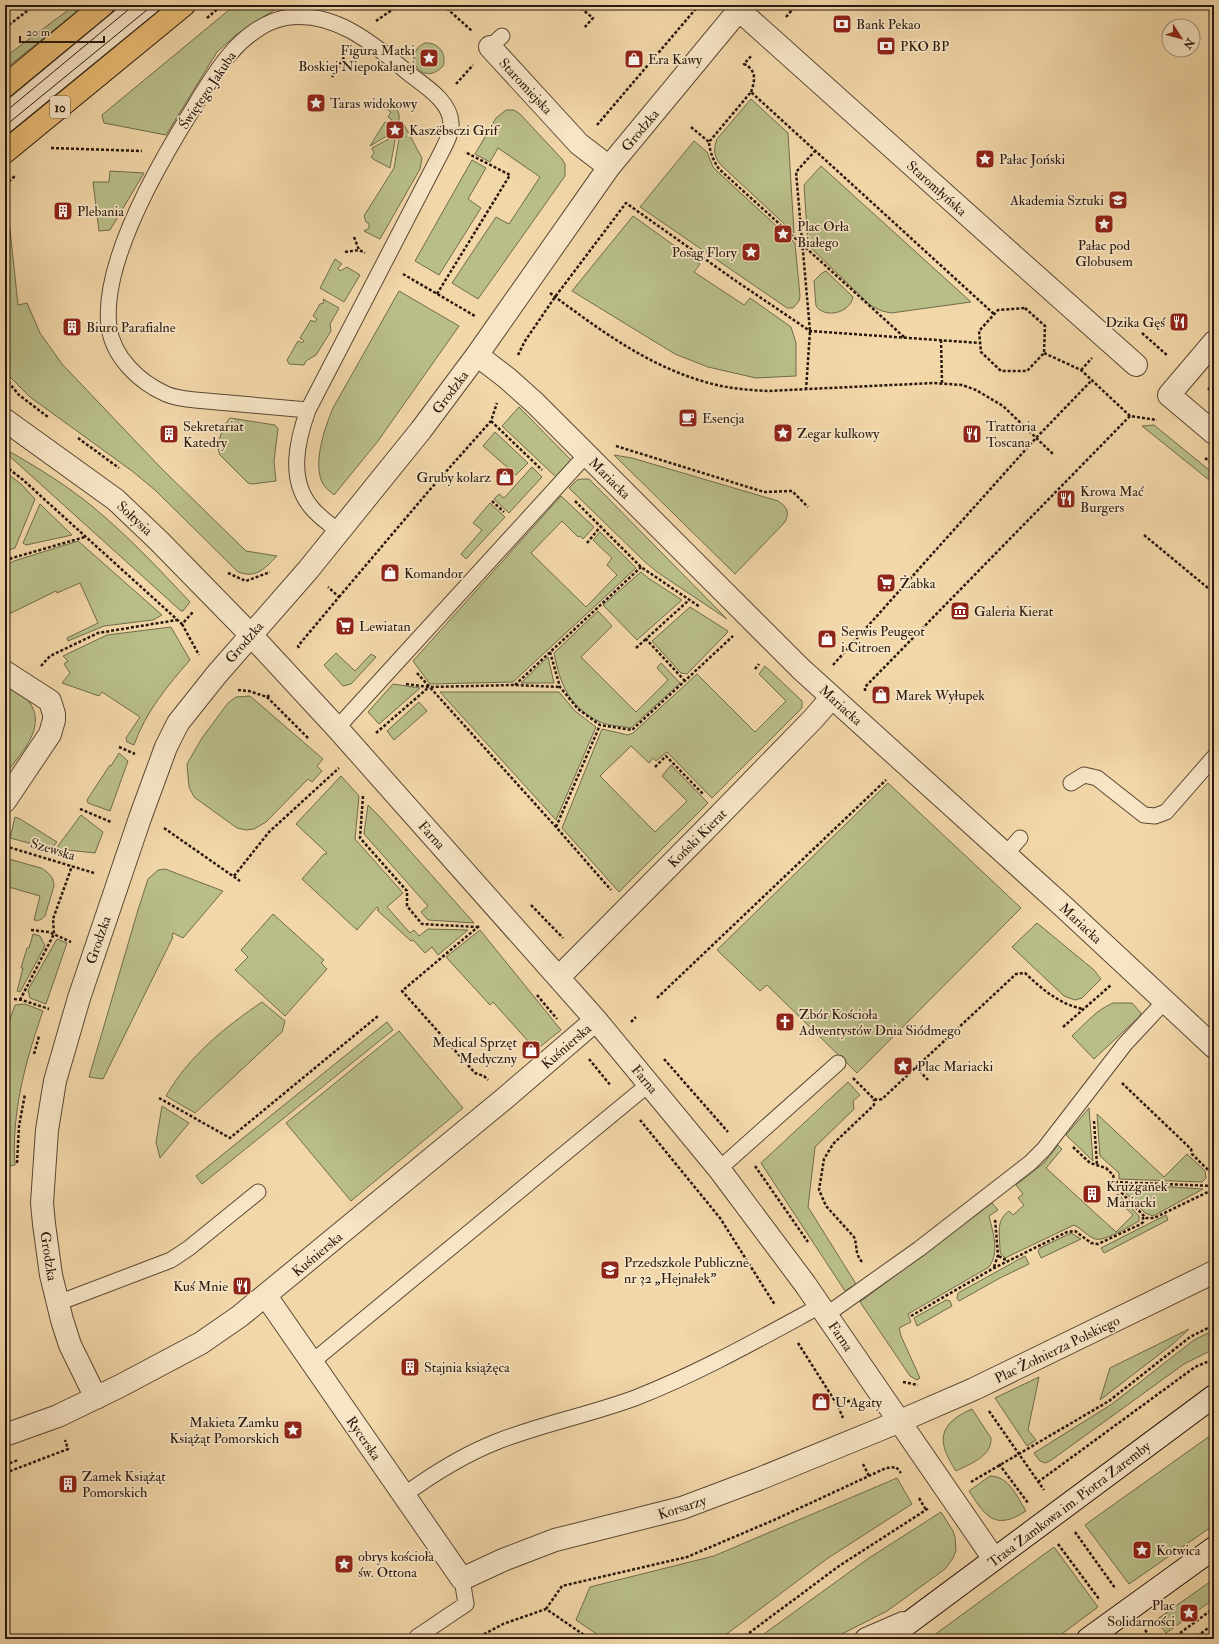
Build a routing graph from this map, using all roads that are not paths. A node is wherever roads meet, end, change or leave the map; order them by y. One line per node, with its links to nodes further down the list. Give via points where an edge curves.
1 (103, 5): 9 (main road)
2 (122, 5): 9 (lane)
3 (134, 5): 12 (lane)
4 (153, 5): 8 (lane)
5 (184, 5): 10 (main road, 10)
6 (741, 7): 18 (street, Grodzka); 21 (street, Staromłyńska)
7 (496, 42): 18 (street, Staromiejska, via 579,144)
8 (90, 58): 13 (lane); 14 (lane)
9 (37, 61): 11 (main road)
10 (116, 63): 13 (lane); 17 (main road, 10)
11 (5, 86)
12 (5, 112)
13 (34, 114): 15 (lane); 16 (lane)
14 (5, 126)
15 (5, 132)
16 (5, 143)
17 (5, 152)
18 (609, 167): 20 (street, Grodzka)
19 (1214, 342): 24 (street, via 1169,395)
20 (477, 355): 25 (street, Mariacka, via 507,378); 26 (street, Grodzka)
21 (1136, 365)
22 (308, 410): 22 (lane, Świętego Jakuba, via 179,398 166,394 123,362 113,342 108,313 116,265 138,210 167,152 218,69 230,53 257,31 283,18 313,17 339,25 390,57 441,100 448,110 451,124 446,142); 26 (lane, Świętego Jakuba, via 299,435 298,480 304,496 313,509)
23 (5, 420): 27 (street, Sołtysia, via 106,492 129,512)
24 (1214, 433)
25 (587, 454): 29 (street, Mariacka); 30 (lane)
26 (339, 532): 27 (street, Grodzka)
27 (250, 634): 30 (street, Farna); 46 (street, Grodzka, via 178,723 166,747 69,1030 50,1104 42,1187 51,1275)
28 (5, 672): 33 (street, via 50,701 54,720 50,734)
29 (832, 697): 35 (street, Mariacka); 36 (street, Koński Kierat, via 770,764)
30 (336, 728): 36 (street, Farna)
31 (1214, 757): 32 (lane, via 1166,812 1155,816 1144,815 1097,778 1084,775)
32 (1071, 783)
33 (5, 801)
34 (1020, 838): 35 (lane)
35 (1006, 854): 37 (street, Mariacka)
36 (559, 977): 38 (street, Farna)
37 (1165, 1001): 39 (street, Mariacka); 47 (lane, via 1125,1044 1044,1149 1030,1163 919,1249)
38 (596, 1020): 41 (street, Farna); 45 (street, Kuśnierska)
39 (1214, 1047)
40 (838, 1063): 42 (lane)
41 (649, 1084): 42 (street, Farna); 48 (lane)
42 (719, 1170): 47 (street, Farna)
43 (258, 1192): 46 (lane, via 171,1260)
44 (1214, 1272): 51 (street, Plac Żołnierza Polskiego, via 974,1389)
45 (266, 1296): 48 (street, Rycerska); 50 (street, Kuśnierska, via 201,1343)
46 (58, 1303): 50 (street, Grodzka, via 72,1350)
47 (823, 1310): 51 (street, Farna); 53 (lane, via 634,1398 530,1430 476,1450)
48 (312, 1362): 53 (street, Rycerska)
49 (1214, 1396): 55 (street, Trasa Zamkowa im. Piotra Zaremby)
50 (96, 1398): 52 (street, Kuśnierska, via 58,1416)
51 (898, 1422): 55 (street, Farna); 56 (street, Korsarzy, via 720,1495 652,1517 555,1540)
52 (5, 1435)
53 (404, 1495): 56 (street, Rycerska)
54 (1214, 1548): 61 (street)
55 (994, 1559): 57 (street, Trasa Zamkowa im. Piotra Zaremby)
56 (462, 1579): 58 (lane, via 466,1604)
57 (924, 1612): 59 (street, Trasa Zamkowa im. Piotra Zaremby); 60 (street, Trasa Zamkowa im. Piotra Zaremby)
58 (417, 1637)
59 (866, 1639)
60 (887, 1639)
61 (1088, 1639)

